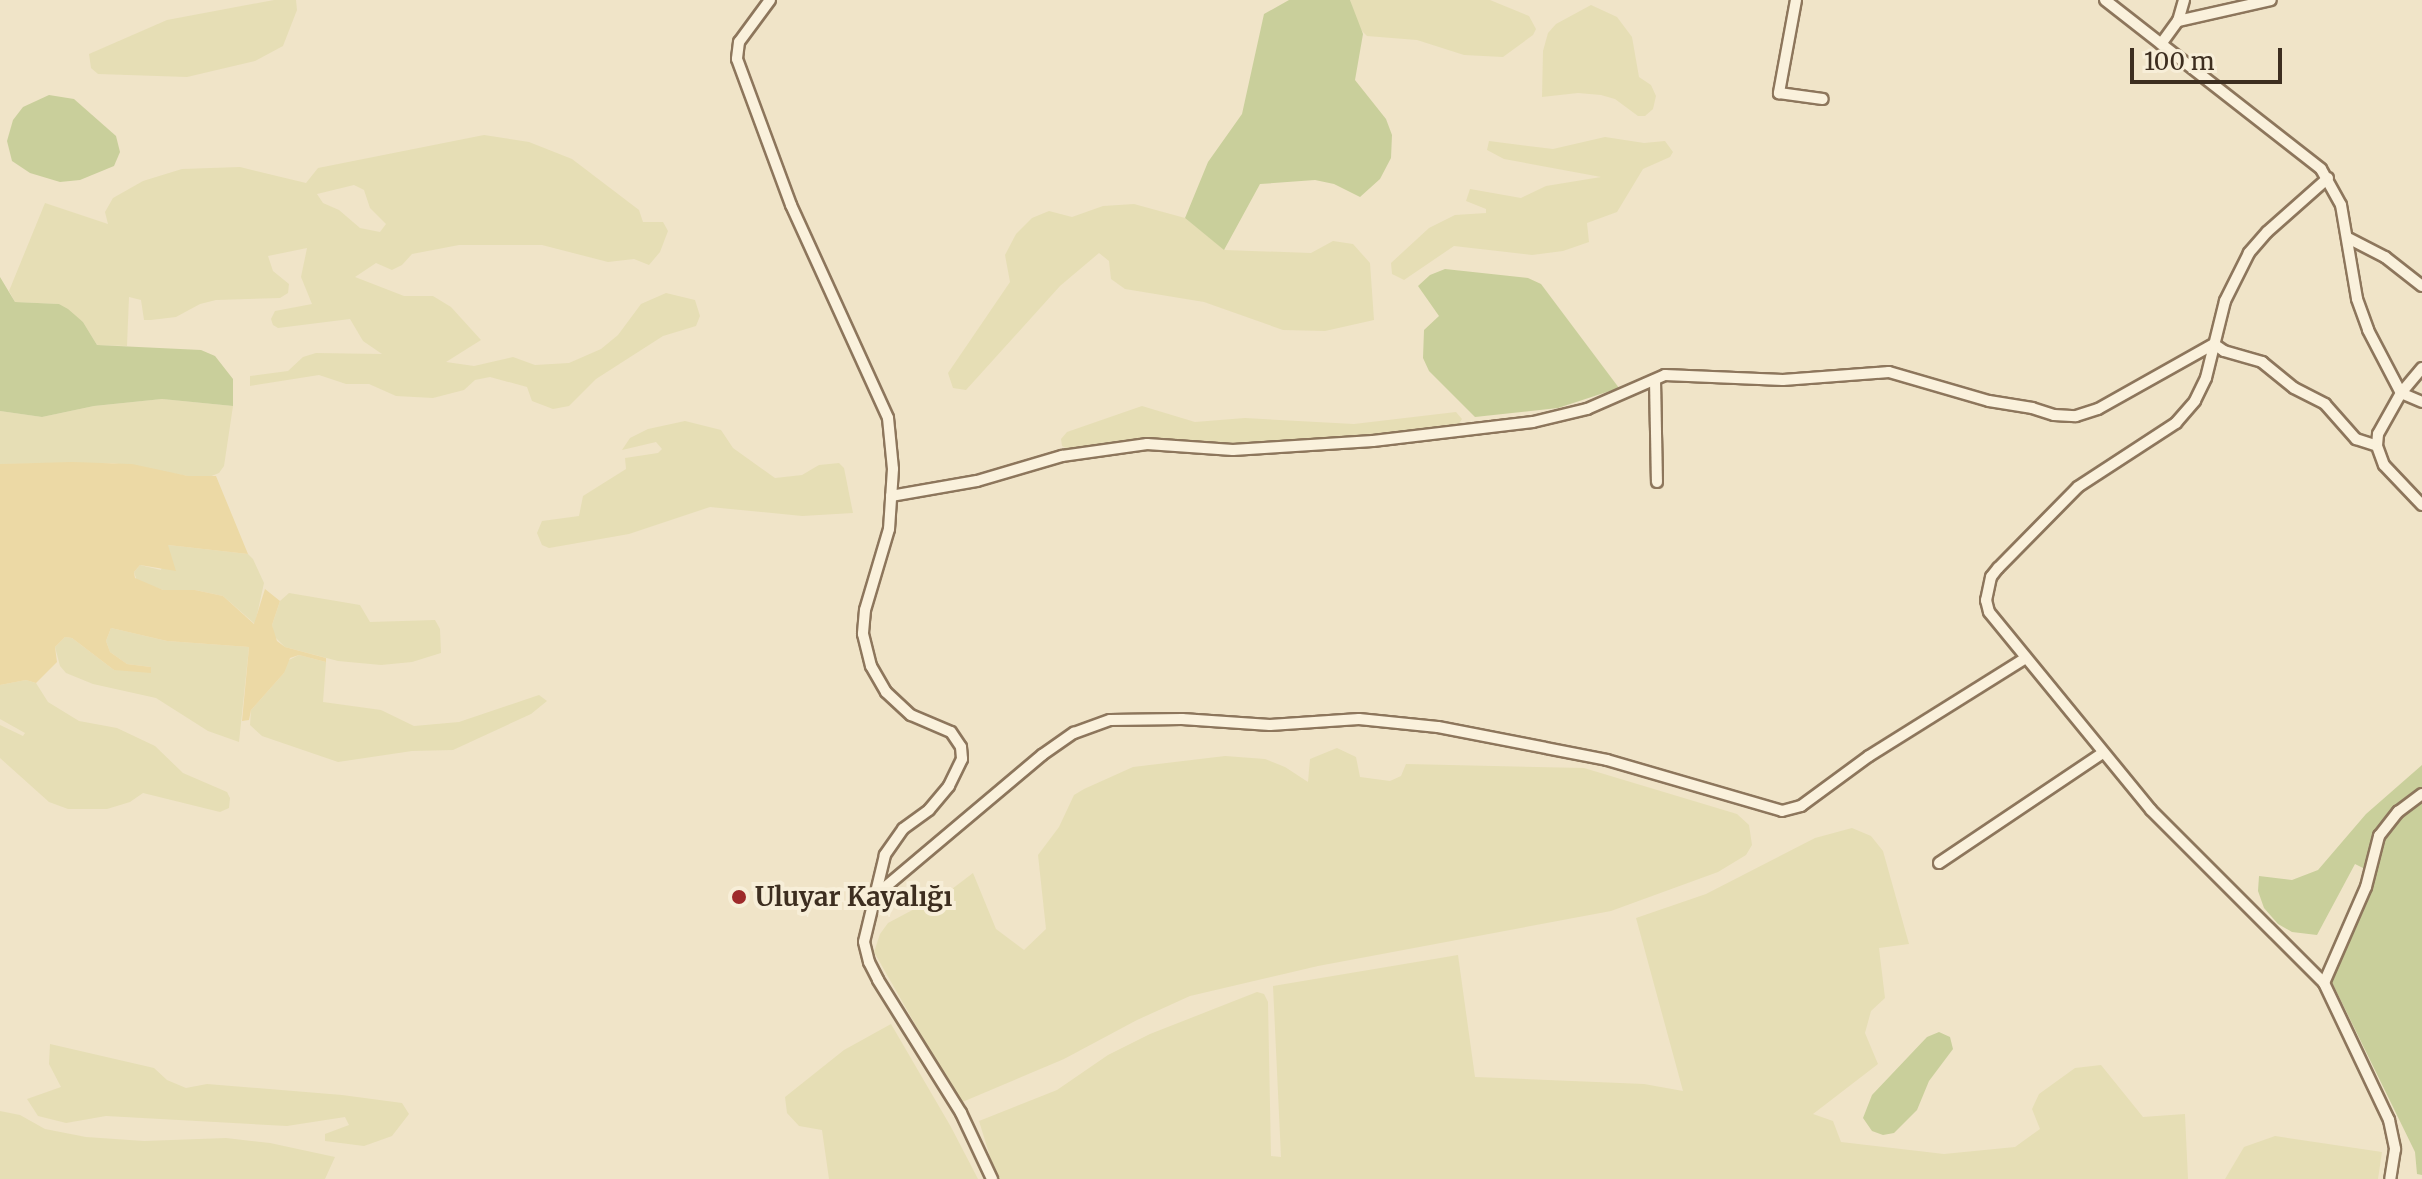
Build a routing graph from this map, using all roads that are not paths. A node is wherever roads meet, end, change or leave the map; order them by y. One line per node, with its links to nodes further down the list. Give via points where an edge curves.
1 (770, 0): 19 (street, via 739,42 737,59 791,205 888,418)
2 (1796, 0): 8 (street, via 1779,93)
3 (2105, 0): 7 (street)
4 (2184, 0): 6 (street)
5 (2271, 0): 6 (street)
6 (2178, 21): 7 (street)
7 (2161, 44): 9 (street)
8 (1823, 99)
9 (2328, 178): 10 (street); 12 (street, via 2249,253 2225,301)
10 (2348, 238): 11 (street, via 2385,257); 15 (street, via 2361,313)
11 (2422, 286)
12 (2214, 344): 14 (street, via 2076,416 1989,401 1889,372 1783,380 1665,375); 17 (street, via 2262,362 2325,404 2356,439); 21 (street, via 2195,401 2176,423 2078,487 1991,577 1989,612)
13 (2422, 368): 15 (street)
14 (1655, 380): 18 (street); 19 (street, via 1587,409 1533,422 1233,450 1147,444 1062,456 977,481)
15 (2401, 393): 16 (street); 17 (street, via 2378,434)
16 (2422, 402)
17 (2377, 446): 20 (street, via 2384,465)
18 (1657, 482)
19 (891, 496): 25 (street, via 889,529 865,610 863,634 871,666 886,692 911,715 951,732 962,759 949,786 903,829 885,855)
20 (2422, 505)
21 (2026, 658): 22 (street); 25 (street, via 1869,756 1801,806 1782,811 1607,760 1438,727 1359,719 1270,725 1110,720 1074,733 1042,755)
22 (2103, 753): 24 (street); 26 (street, via 2151,810)
23 (2422, 794): 26 (street, via 2379,836 2366,887)
24 (1939, 863)
25 (876, 895): 27 (street, via 864,942 869,962 961,1113)
26 (2324, 983): 28 (street, via 2389,1120 2395,1149)
27 (992, 1179)
28 (2390, 1179)

